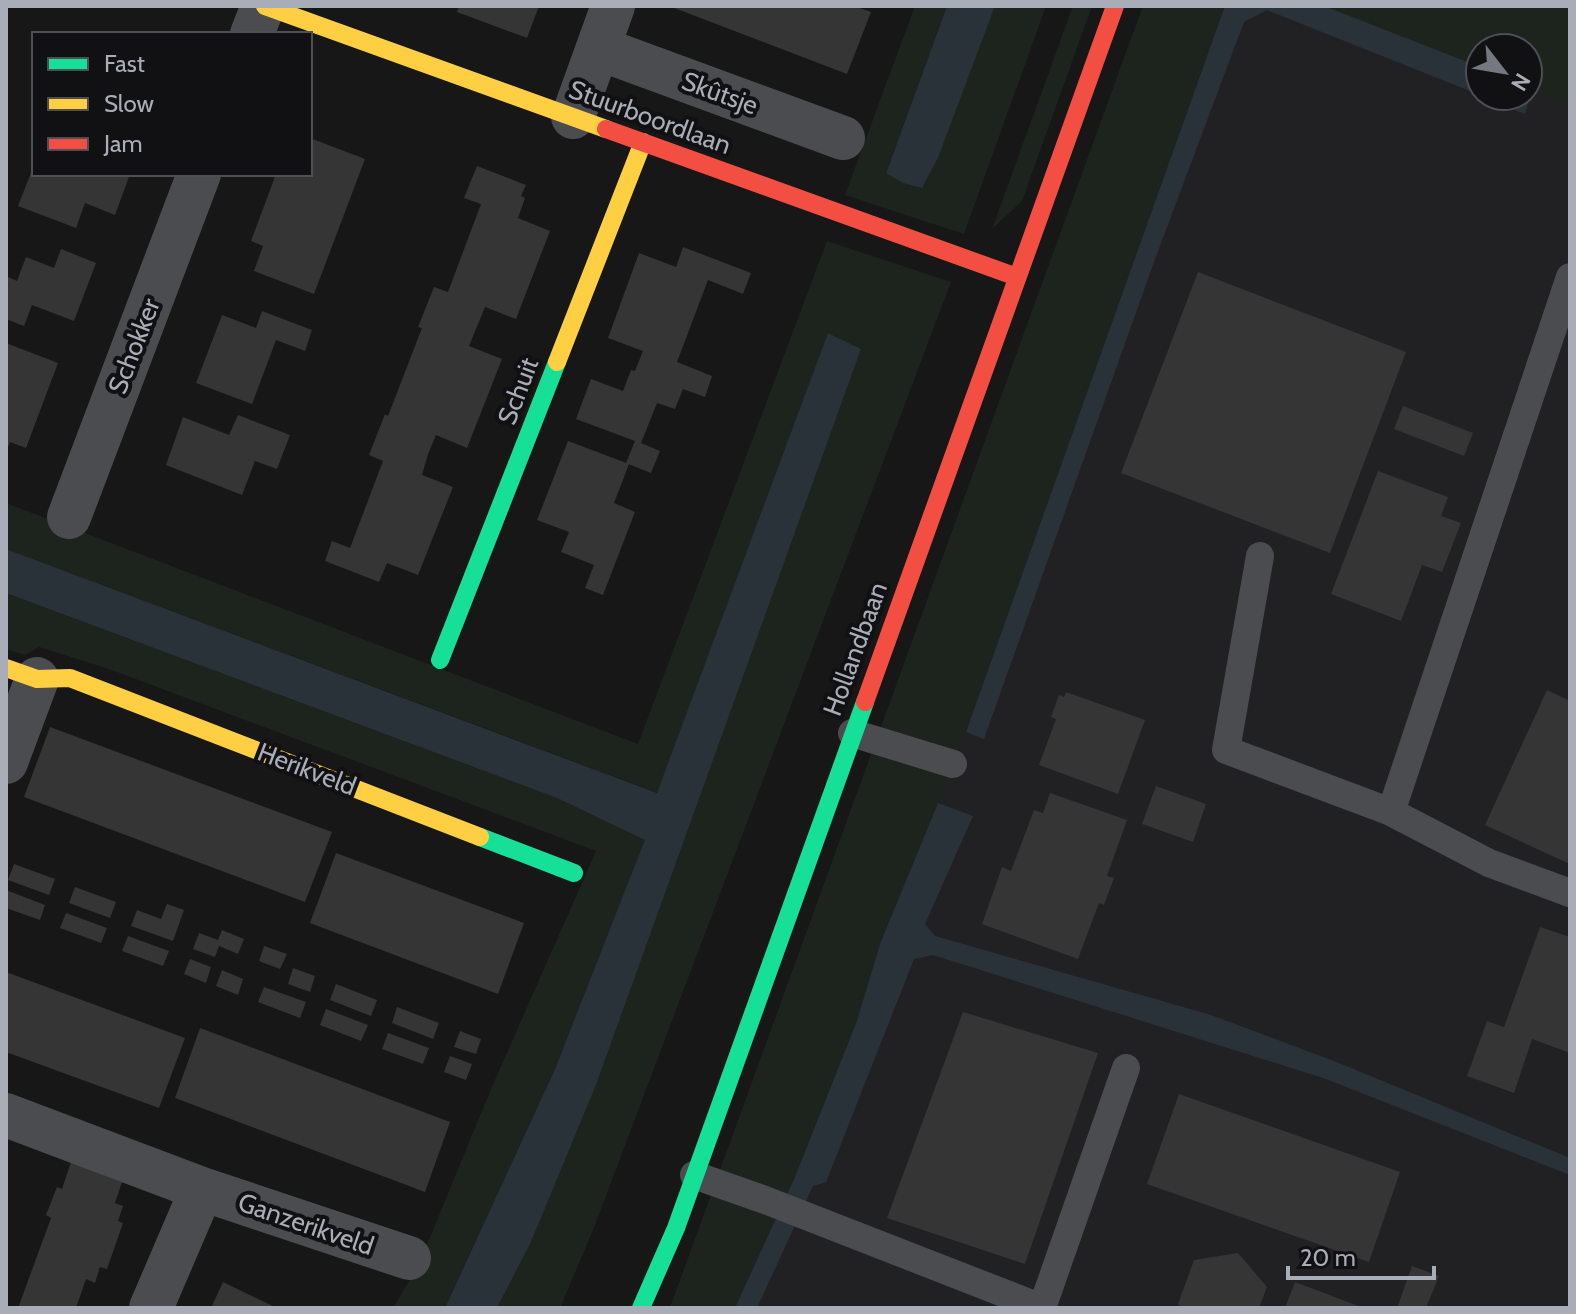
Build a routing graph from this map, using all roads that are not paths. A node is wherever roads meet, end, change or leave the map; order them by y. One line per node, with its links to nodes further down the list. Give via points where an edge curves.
1 (613, 6): 4 (street)
2 (1115, 6): 9 (street, Hollandbaan)
3 (269, 13): 5 (street, Stuurboordlaan)
4 (598, 48): 5 (street); 6 (street, Skûtsje)
5 (573, 117): 7 (street, Stuurboordlaan)
6 (843, 138)
7 (643, 142): 9 (street, Stuurboordlaan); 13 (street, Schuit)
8 (198, 176): 11 (street, Schokker)
9 (1017, 277): 15 (street, Hollandbaan)
10 (1570, 277): 18 (lane)
11 (69, 517)
12 (1260, 556): 18 (lane, via 1226,750)
13 (440, 660)
14 (22, 674): 16 (street, Herikveld); 19 (street, Herikveld, via 70,678)
15 (852, 733): 17 (lane); 23 (street, Hollandbaan)
16 (6, 762)
17 (953, 764)
18 (1391, 812): 20 (lane, via 1489,863)
19 (574, 873)
20 (1570, 893)
21 (1126, 1068): 28 (lane)
22 (6, 1115): 24 (street, Ganzerikveld)
23 (694, 1175): 27 (street, Hollandbaan); 28 (lane)
24 (202, 1189): 25 (street, Ganzerikveld); 26 (street)
25 (409, 1258)
26 (151, 1308)
27 (641, 1308)
28 (1042, 1308)

